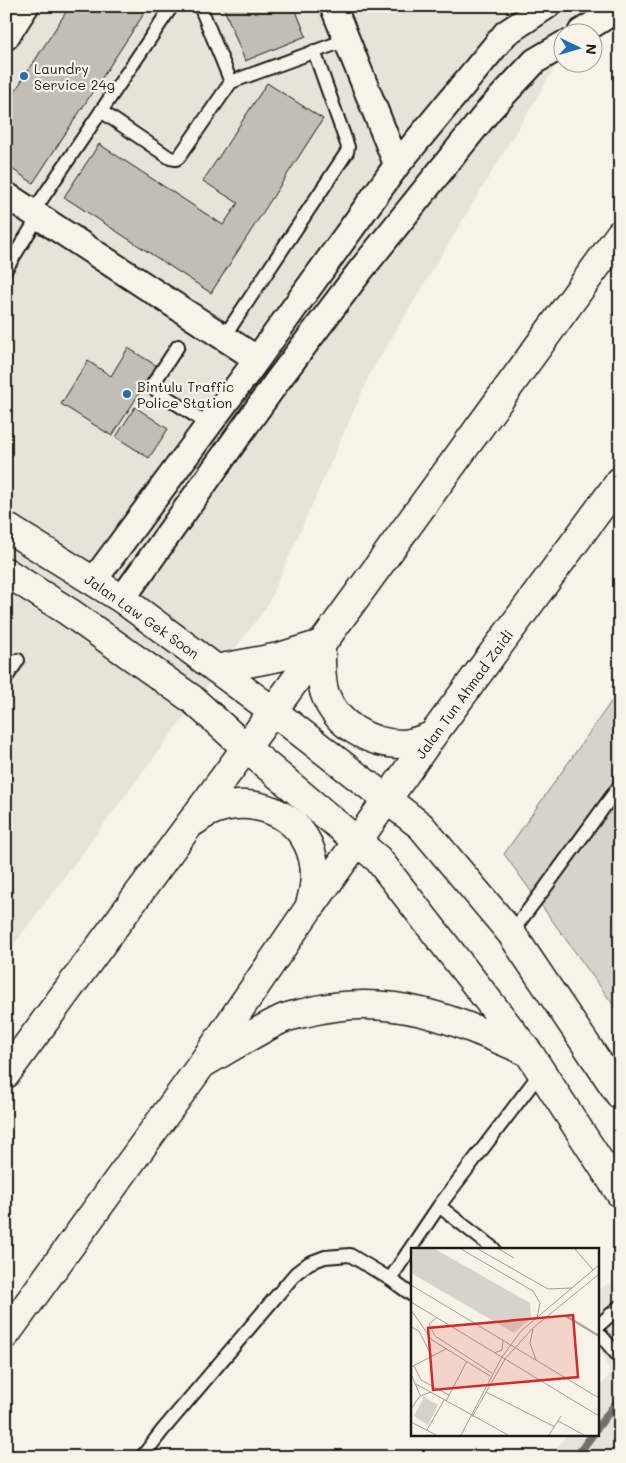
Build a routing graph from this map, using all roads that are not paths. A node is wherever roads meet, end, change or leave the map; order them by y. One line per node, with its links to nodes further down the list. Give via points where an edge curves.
1 (26, 6): 8 (street)
2 (172, 6): 13 (lane)
3 (200, 6): 12 (lane)
4 (547, 6): 14 (street, via 506,33)
5 (338, 8): 9 (street)
6 (620, 12): 7 (street, via 613,12)
7 (597, 22)
8 (6, 37)
9 (346, 40): 11 (lane); 14 (street)
10 (554, 50): 22 (street, via 535,62 490,109 360,271)
11 (314, 51): 12 (lane); 19 (lane, via 348,152)
12 (230, 82): 13 (lane, via 176,159)
13 (101, 111): 16 (lane)
14 (397, 165): 21 (street)
15 (6, 195): 16 (street)
16 (36, 214): 18 (lane); 19 (street)
17 (620, 234): 29 (main road)
18 (6, 268)
19 (224, 338): 21 (street)
20 (178, 346): 23 (lane, via 153,388)
21 (255, 362): 22 (street, via 263,377); 23 (street)
22 (278, 380): 28 (street)
23 (209, 425): 27 (street)
24 (620, 481): 34 (main road, Jalan Tun Ahmad Zaidi)
25 (6, 527): 27 (main road, Jalan Law Gek Soon)
26 (6, 572): 35 (main road, via 192,699)
27 (94, 580): 28 (main road, Jalan Law Gek Soon)
28 (122, 599): 31 (main road, Jalan Law Gek Soon)
29 (321, 644): 31 (main road, via 280,657); 33 (main road); 34 (main road, via 324,693 343,722 366,736 386,742 403,744)
30 (18, 660): 32 (lane)
31 (216, 669): 33 (main road, Jalan Law Gek Soon)
32 (6, 678)
33 (273, 711): 35 (main road); 37 (main road, Jalan Law Gek Soon)
34 (432, 736): 37 (main road, Jalan Tun Ahmad Zaidi)
35 (246, 748): 38 (main road); 39 (main road)
36 (620, 785): 41 (lane)
37 (387, 800): 39 (main road, Jalan Tun Ahmad Zaidi); 41 (main road, Jalan Law Gek Soon, via 421,826)
38 (186, 829): 40 (main road, via 205,814 227,805 252,804 275,811 294,825 308,843 316,887); 44 (main road)
39 (357, 842): 40 (main road, Jalan Tun Ahmad Zaidi); 42 (main road, via 378,859)
40 (309, 908): 43 (main road, Jalan Tun Ahmad Zaidi)
41 (511, 933): 45 (main road, Jalan Law Gek Soon)
42 (535, 1062): 43 (main road, via 470,1027 426,1012 383,1004 334,1006 284,1018); 46 (main road); 47 (lane)
43 (202, 1064): 54 (main road, Jalan Tun Ahmad Zaidi)
44 (6, 1074)
45 (620, 1095)
46 (620, 1192)
47 (439, 1206): 48 (lane); 49 (lane)
48 (493, 1248)
49 (390, 1279): 50 (lane); 56 (lane, via 350,1255 309,1263 296,1274)
50 (411, 1293)
51 (620, 1306): 52 (lane)
52 (598, 1326)
53 (598, 1332): 55 (lane)
54 (6, 1334)
55 (620, 1358)
56 (142, 1457)

